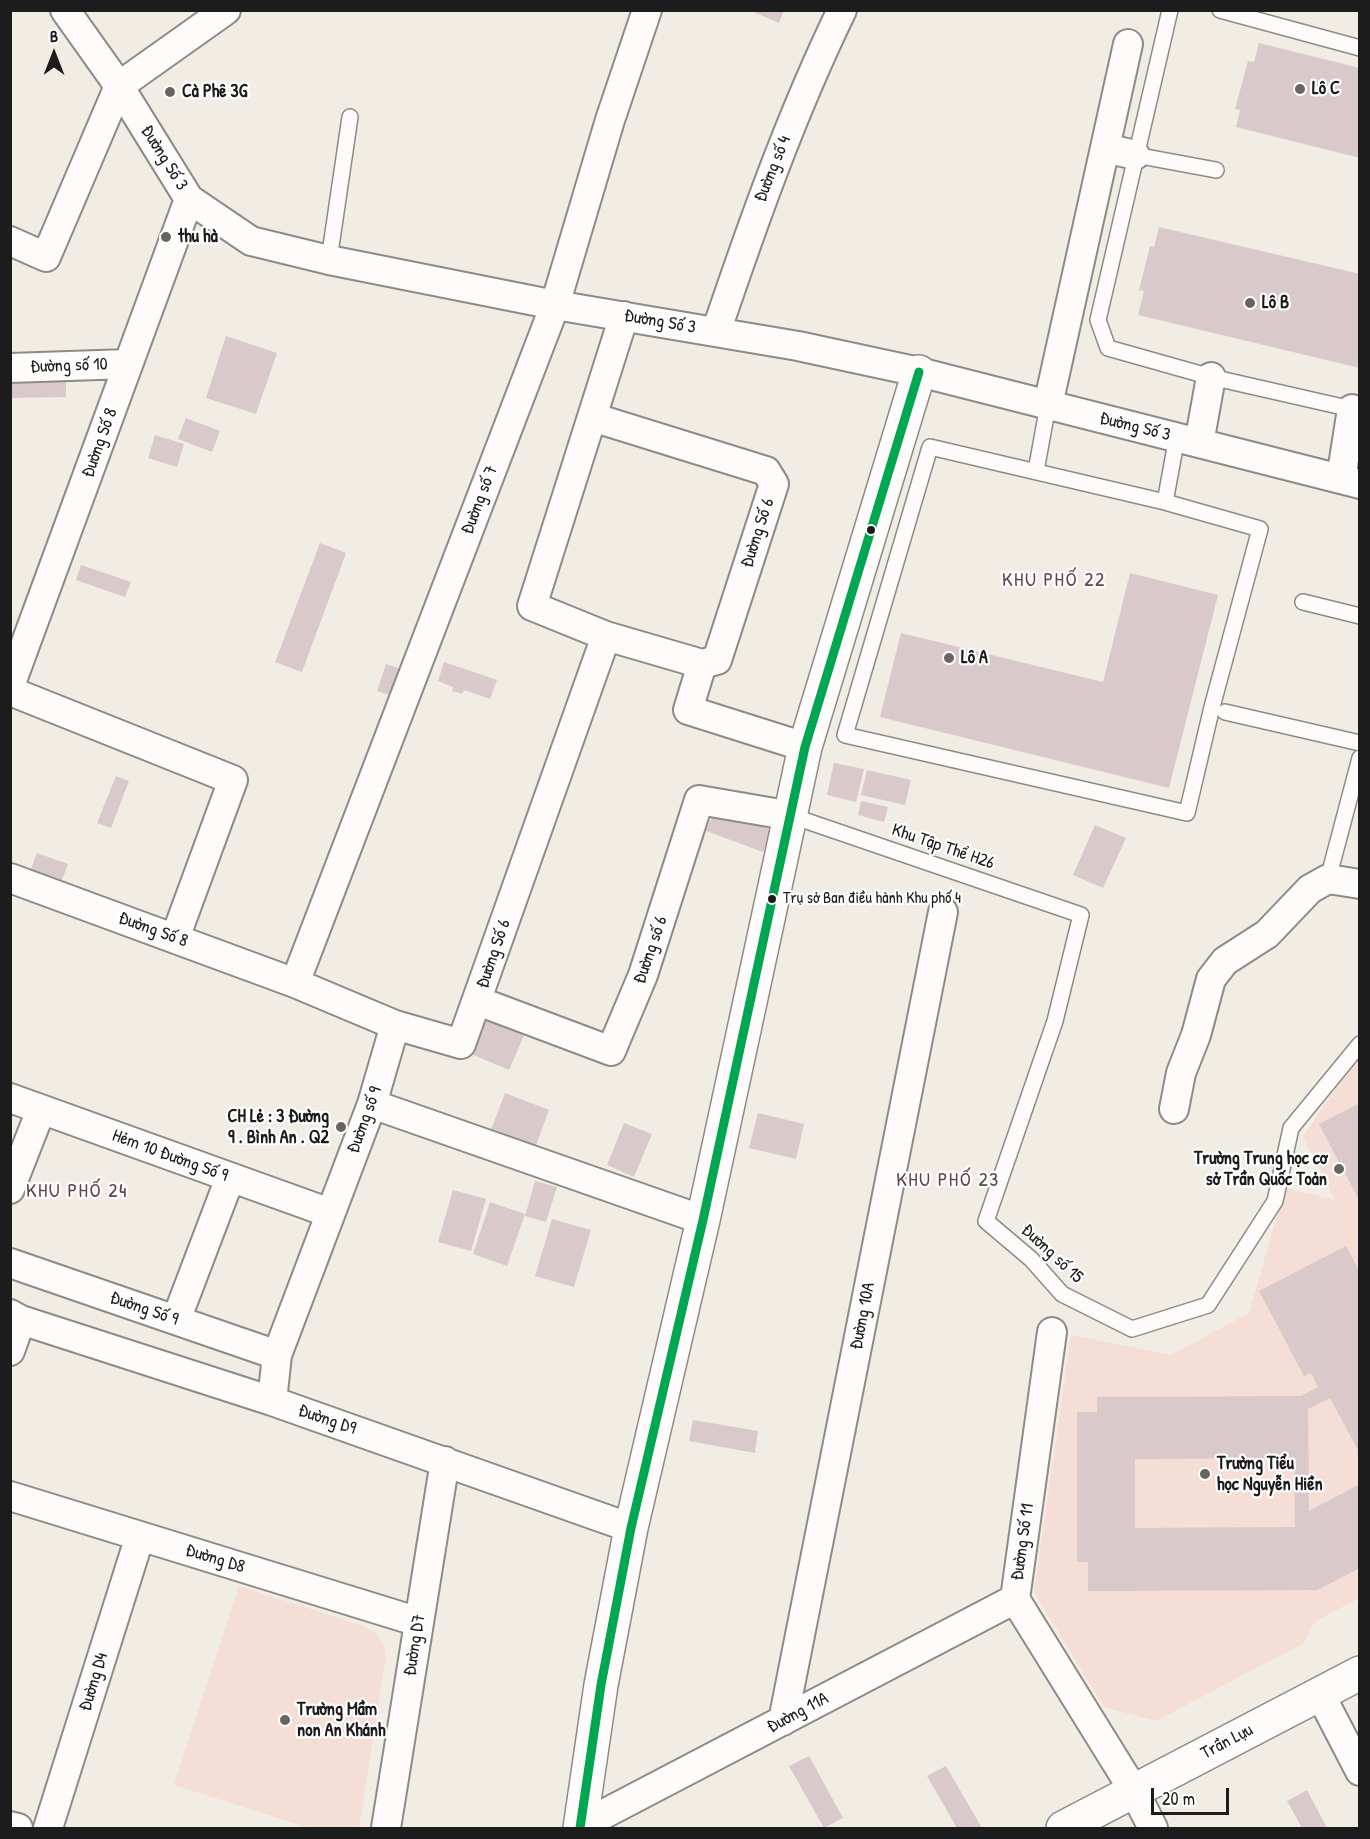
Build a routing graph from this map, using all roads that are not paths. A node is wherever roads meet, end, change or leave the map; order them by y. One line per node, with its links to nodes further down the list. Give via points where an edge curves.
1 (65, 10): 9 (street, Đường Số 3)
2 (226, 10): 9 (street)
3 (647, 10): 17 (street, Đường số 7)
4 (842, 10): 19 (street, Đường số 4, via 763,193)
5 (1170, 10): 12 (lane)
6 (1220, 10): 8 (lane)
7 (1128, 44): 11 (street)
8 (1359, 48)
9 (120, 86): 14 (street, Đường Số 3); 15 (street, via 46,257)
10 (350, 117): 16 (lane)
11 (1105, 148): 12 (street); 24 (street)
12 (1136, 155): 13 (lane); 23 (lane, via 1098,320 1108,348)
13 (1216, 170)
14 (189, 199): 16 (street, Đường Số 3, via 251,241); 20 (street, Đường Số 8)
15 (10, 240)
16 (329, 260): 17 (street, Đường Số 3)
17 (555, 305): 18 (street, Đường Số 3); 47 (street, Đường số 7)
18 (624, 316): 19 (street, Đường Số 3); 26 (street)
19 (716, 332): 22 (street, Đường Số 3)
20 (128, 364): 21 (street, Đường số 10); 35 (street, Đường Số 8)
21 (10, 368)
22 (919, 372): 24 (street, Đường Số 3); 38 (street)
23 (1210, 377): 25 (lane); 27 (street)
24 (1048, 405): 27 (street, Đường Số 3); 28 (lane)
25 (1356, 410): 29 (street)
26 (592, 417): 33 (street, via 532,606); 34 (street, Đường Số 6, via 766,471 774,484 717,660)
27 (1188, 440): 29 (street, Đường Số 3); 30 (lane)
28 (1036, 471): 30 (lane); 30 (lane, via 930,447 844,735 1187,813 1260,529)
29 (1350, 481)
30 (1165, 502)
31 (1303, 602): 32 (lane)
32 (1359, 616)
33 (606, 636): 34 (street); 48 (street, Đường Số 6)
34 (702, 664): 38 (street, via 688,710)
35 (10, 689): 46 (street, via 233,780)
36 (1225, 712): 37 (lane)
37 (1359, 743)
38 (805, 747): 40 (street)
39 (1359, 758): 42 (lane)
40 (792, 816): 45 (lane, Khu Tập Thể H26); 48 (street, Đường số 6, via 699,800 643,975 611,1051); 58 (street)
41 (10, 878): 46 (street, Đường Số 8)
42 (1328, 879): 43 (street); 53 (street, via 1310,889 1267,934 1225,961 1210,979)
43 (1359, 884)
44 (943, 912): 74 (street, Đường 10A)
45 (1081, 915): 50 (lane, Đường số 15, via 1055,1021 986,1221 1031,1259 1062,1294 1132,1329 1208,1305 1275,1201 1291,1128)
46 (175, 938): 47 (street, Đường Số 8)
47 (295, 983): 49 (street, Đường Số 8)
48 (478, 1001): 49 (street, Đường Số 6, via 461,1044)
49 (395, 1025): 52 (street, Đường số 9)
50 (1359, 1044)
51 (10, 1098): 54 (street, Hẻm 10 Đường Số 9)
52 (372, 1104): 57 (street, Đường số 9); 58 (street)
53 (1174, 1109)
54 (41, 1110): 55 (street, Hẻm 10 Đường Số 9); 56 (street)
55 (230, 1178): 57 (street, Hẻm 10 Đường Số 9); 61 (street)
56 (10, 1188)
57 (330, 1213): 64 (street, Đường số 9)
58 (703, 1220): 68 (street)
59 (10, 1263): 61 (street, Đường Số 9)
60 (16, 1317): 63 (street); 65 (street, Đường D9)
61 (176, 1320): 64 (street, Đường Số 9)
62 (1052, 1332): 70 (street, Đường Số 11)
63 (10, 1351)
64 (277, 1355): 65 (street, Đường số 9)
65 (272, 1401): 66 (street, Đường D9)
66 (445, 1461): 68 (street, Đường D9); 71 (street, Đường D7)
67 (10, 1496): 69 (street, Đường D8)
68 (631, 1528): 78 (street, via 601,1685)
69 (140, 1536): 71 (street, Đường D8); 80 (street, Đường D4)
70 (1015, 1599): 74 (street, Đường 11A); 76 (street, Đường Số 11)
71 (419, 1622): 81 (street, Đường D7)
72 (1359, 1673): 73 (street, Trần Lựu)
73 (1320, 1694): 75 (street); 76 (street, Trần Lựu)
74 (783, 1721): 78 (street, Đường 11A)
75 (1359, 1771)
76 (1134, 1791): 82 (street, Trần Lựu); 83 (street)
77 (10, 1826): 79 (street)
78 (580, 1827)
79 (18, 1828)
80 (48, 1828)
81 (386, 1828)
82 (1063, 1828)
83 (1153, 1828)

